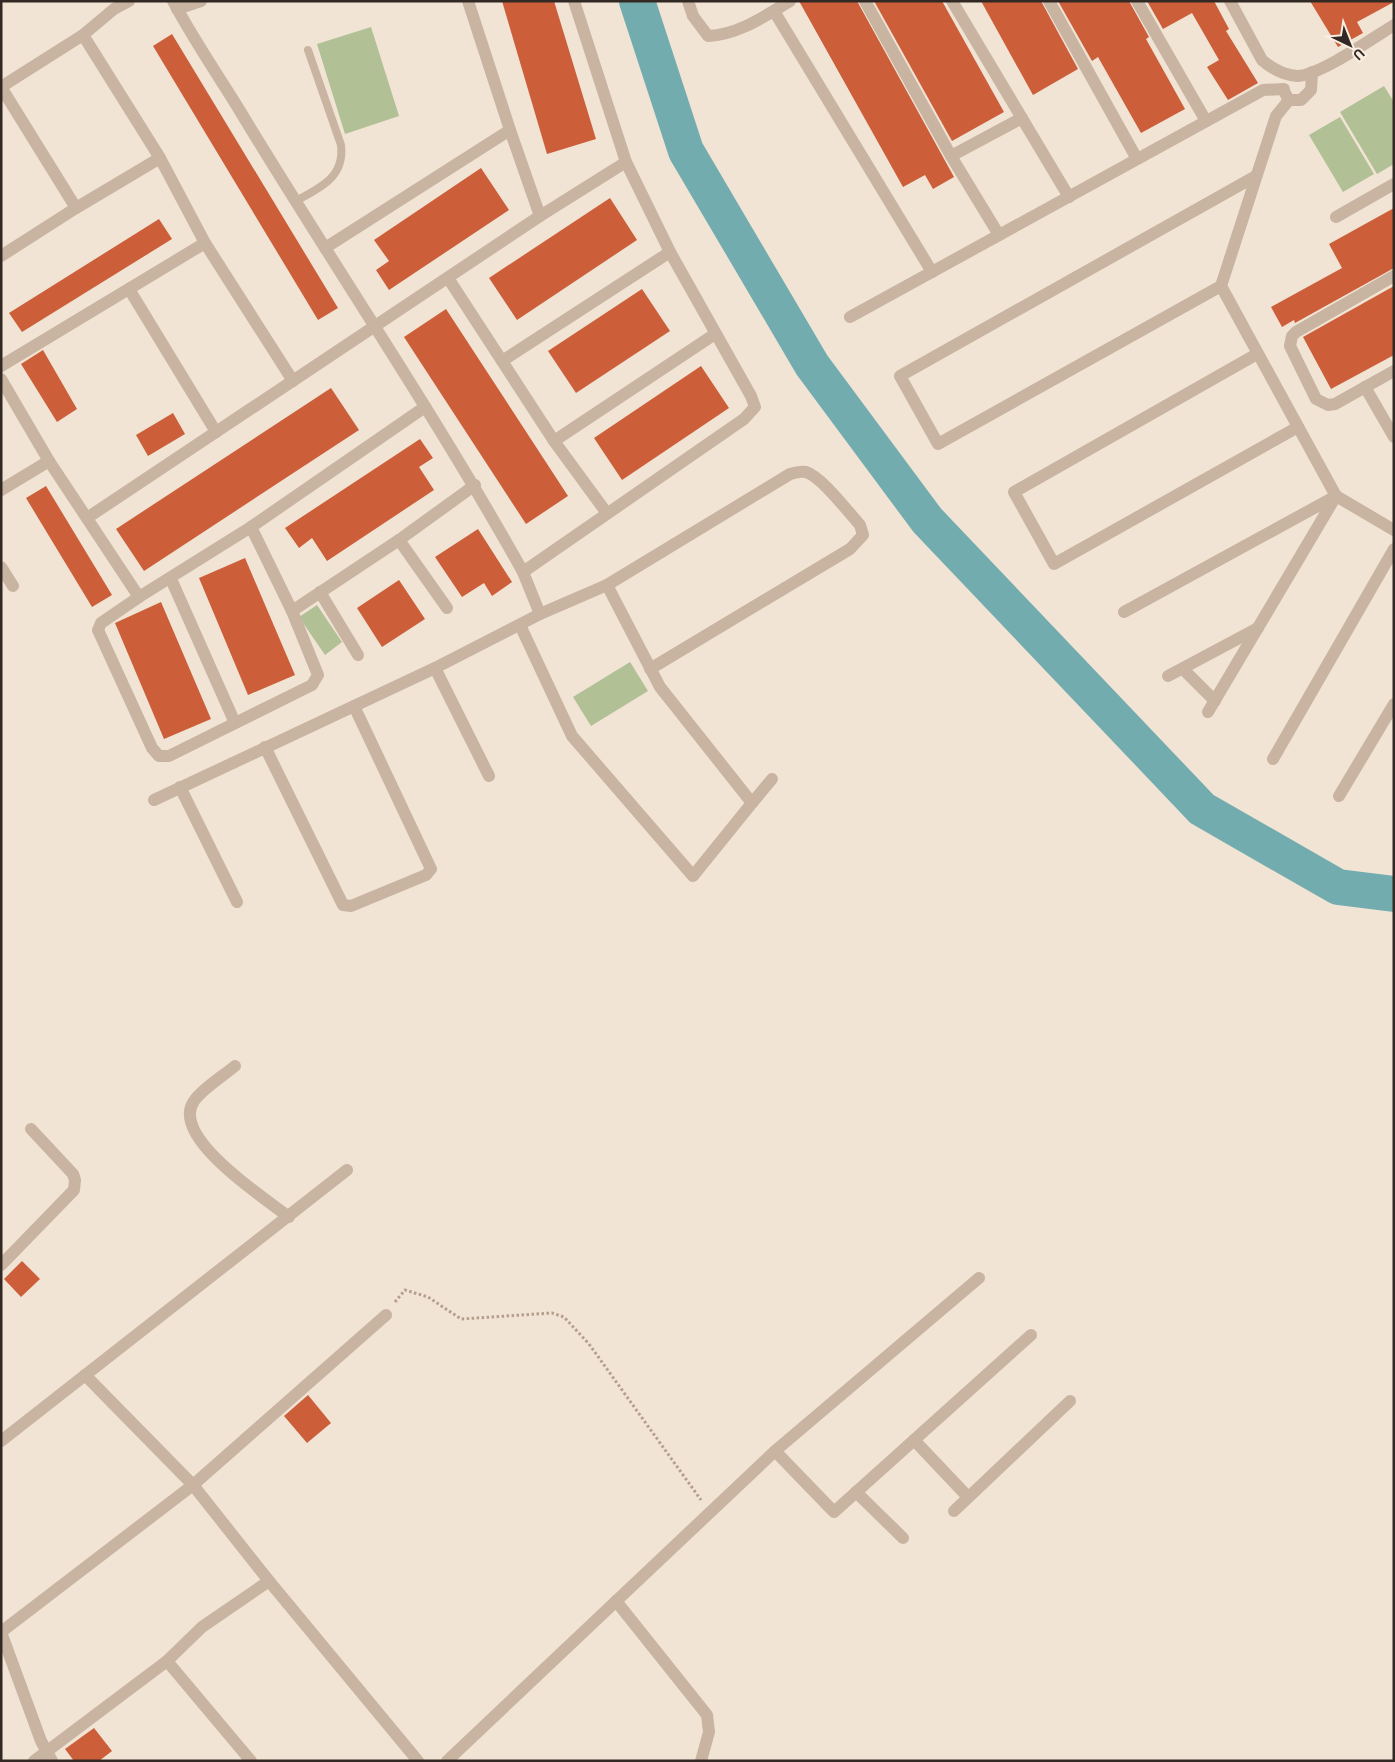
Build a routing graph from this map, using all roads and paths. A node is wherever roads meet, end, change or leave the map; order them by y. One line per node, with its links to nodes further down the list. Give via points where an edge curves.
1 (129, 1): 15 (street)
2 (201, 1): 12 (street)
3 (468, 1): 23 (street)
4 (574, 1): 27 (street)
5 (688, 1): 13 (street, via 693,16 708,36 729,34)
6 (790, 1): 13 (street)
7 (866, 1): 24 (street)
8 (952, 1): 21 (street)
9 (1049, 1): 26 (street)
10 (1137, 1): 22 (street)
11 (1230, 1): 17 (street, via 1262,60)
12 (175, 5): 31 (street)
13 (774, 11): 40 (street)
14 (1394, 25): 18 (street)
15 (83, 35): 19 (street); 25 (street)
16 (308, 50): 31 (lane, via 343,158 338,171 322,186)
17 (1282, 72): 18 (street, via 1297,76); 20 (street)
18 (1312, 72): 20 (street, via 1311,90 1301,100)
19 (1, 87): 32 (street)
20 (1286, 94): 22 (street, via 1263,90); 28 (street)
21 (1022, 118): 24 (street); 30 (street)
22 (1206, 121): 26 (street)
23 (510, 130): 33 (street); 37 (street)
24 (952, 156): 35 (street)
25 (160, 158): 32 (street); 36 (street)
26 (1136, 159): 30 (street)
27 (626, 162): 33 (street); 38 (street)
28 (1256, 176): 43 (street); 43 (street, via 900,376 938,444)
29 (1394, 184): 34 (street)
30 (1069, 196): 35 (street)
31 (294, 202): 37 (street)
32 (76, 208): 39 (street)
33 (540, 216): 42 (street)
34 (1336, 217)
35 (999, 235): 40 (street)
36 (205, 243): 44 (street); 53 (street)
37 (325, 248): 46 (street)
38 (670, 252): 47 (street); 49 (street)
39 (1, 256)
40 (932, 272): 45 (street)
41 (1394, 276): 54 (street, via 1292,336 1290,346 1316,399 1328,405 1335,404)
42 (448, 278): 46 (street); 49 (street)
43 (1221, 286): 48 (street)
44 (129, 289): 50 (street); 57 (street)
45 (850, 317)
46 (376, 326): 53 (street); 55 (street)
47 (715, 334): 59 (street); 64 (street, via 751,396 754,410)
48 (1258, 354): 56 (street); 56 (street, via 1014,492 1018,500 1054,564)
49 (502, 361): 59 (street)
50 (1, 366)
51 (1394, 371): 54 (street)
52 (1, 380): 60 (street)
53 (293, 381): 57 (street)
54 (1365, 387): 58 (street)
55 (425, 407): 61 (street); 66 (street)
56 (1298, 427): 63 (street)
57 (216, 432): 65 (street)
58 (1394, 437)
59 (554, 440): 64 (street)
60 (49, 461): 62 (street); 65 (street)
61 (475, 485): 68 (street); 71 (street)
62 (1, 490)
63 (1336, 496): 67 (street); 79 (street); 82 (street)
64 (606, 512): 71 (street)
65 (87, 518): 76 (street)
66 (251, 527): 72 (street); 78 (street)
67 (1394, 530)
68 (398, 540): 75 (street); 77 (street)
69 (1394, 549): 94 (street)
70 (1, 567): 73 (street)
71 (523, 572): 80 (street)
72 (171, 579): 76 (street); 92 (street)
73 (13, 586)
74 (607, 586): 80 (street); 85 (street); 85 (street, via 790,474 800,471 818,480 860,526 863,535 850,549)
75 (320, 592): 78 (street); 83 (street)
76 (138, 597): 92 (street, via 100,623 98,630 152,748 159,756 169,756)
77 (447, 608)
78 (292, 611): 92 (street, via 318,675 312,685)
79 (1124, 612)
80 (540, 614): 81 (street)
81 (520, 626): 84 (street); 100 (street, via 572,736 693,876)
82 (1258, 628): 86 (street); 88 (street)
83 (358, 655)
84 (435, 668): 90 (street); 95 (street)
85 (650, 669): 100 (street, via 660,688)
86 (1183, 669): 87 (street); 88 (street)
87 (1168, 676)
88 (1215, 701): 91 (street)
89 (1394, 704): 98 (street)
90 (354, 706): 93 (street); 93 (street, via 431,869 426,875 351,906 343,905)
91 (1208, 712)
92 (235, 723)
93 (265, 747): 97 (street)
94 (1273, 759)
95 (489, 776)
96 (772, 780): 100 (street)
97 (180, 787): 99 (street); 101 (street)
98 (1339, 796)
99 (154, 800)
100 (752, 803)
101 (237, 902)
102 (235, 1066): 105 (street, via 194,1101 189,1115 217,1162)
103 (31, 1129): 106 (street, via 68,1168 76,1185 72,1194)
104 (347, 1170): 105 (street)
105 (289, 1217): 110 (street)
106 (1, 1265)
107 (979, 1278): 114 (street)
108 (386, 1315): 115 (street); 119 (path, via 405,1290 428,1297 461,1319 552,1313 564,1317 589,1344)
109 (1031, 1335): 112 (street)
110 (86, 1375): 113 (street); 115 (street)
111 (1070, 1401): 117 (street)
112 (914, 1440): 116 (street); 117 (street)
113 (1, 1441)
114 (775, 1451): 116 (street, via 834,1512); 119 (street)
115 (193, 1485): 121 (street); 123 (street)
116 (856, 1492): 120 (street)
117 (968, 1497): 118 (street)
118 (954, 1511)
119 (710, 1512): 122 (street)
120 (903, 1538)
121 (269, 1581): 124 (street, via 202,1627); 128 (street)
122 (616, 1601): 129 (street); 130 (street, via 707,1715 709,1732)
123 (1, 1632): 125 (street)
124 (166, 1662): 125 (street); 127 (street)
125 (50, 1756): 126 (street)
126 (34, 1761)
127 (251, 1761)
128 (418, 1761)
129 (446, 1761)
130 (701, 1761)

